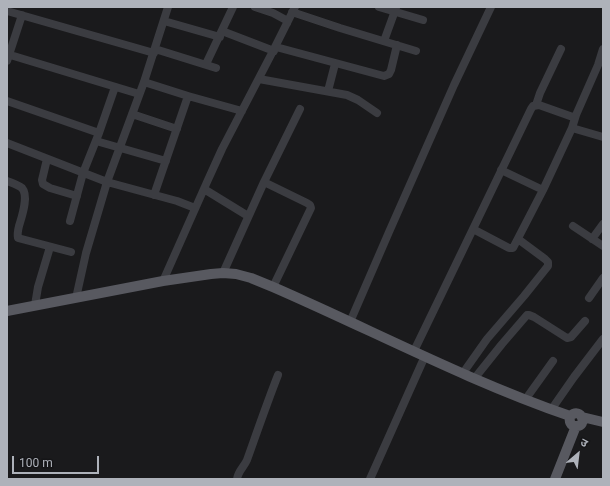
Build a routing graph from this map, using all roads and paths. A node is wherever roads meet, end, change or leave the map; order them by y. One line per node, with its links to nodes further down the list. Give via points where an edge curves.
1 (168, 7): 11 (street)
2 (233, 7): 13 (street)
3 (254, 7): 12 (street, via 273,13)
4 (379, 7): 6 (street)
5 (490, 7): 75 (street, via 450,92)
6 (395, 9): 10 (street); 14 (street)
7 (293, 10): 12 (street); 14 (street)
8 (7, 11): 9 (street)
9 (22, 15): 19 (street); 21 (street)
10 (422, 20)
11 (164, 21): 13 (street); 19 (street)
12 (287, 23): 16 (street)
13 (221, 34): 16 (street); 22 (street)
14 (384, 41): 15 (street)
15 (398, 45): 20 (street); 23 (street, via 391,70 386,76)
16 (275, 49): 23 (street); 25 (street)
17 (561, 49): 32 (street)
18 (603, 49): 37 (street)
19 (154, 51): 22 (street); 26 (street)
20 (416, 51)
21 (8, 57): 27 (street)
22 (206, 64): 24 (street)
23 (335, 64): 28 (street)
24 (216, 68)
25 (259, 79): 28 (street); 34 (street)
26 (144, 82): 29 (street); 30 (street)
27 (115, 87): 29 (street); 40 (street)
28 (328, 91): 35 (street, via 352,97)
29 (139, 94): 36 (street)
30 (188, 96): 34 (street); 39 (street)
31 (7, 101): 40 (street)
32 (536, 105): 37 (street); 46 (street, via 531,109)
33 (300, 109): 50 (street)
34 (242, 111): 51 (street)
35 (377, 113)
36 (132, 114): 39 (street); 43 (street)
37 (576, 116): 38 (street)
38 (572, 128): 41 (street); 52 (street)
39 (177, 129): 45 (street)
40 (97, 137): 43 (street); 47 (street)
41 (603, 137)
42 (7, 143): 44 (street)
43 (120, 148): 45 (street); 49 (street)
44 (48, 158): 47 (street); 54 (street, via 43,184)
45 (166, 161): 53 (street)
46 (501, 170): 52 (street); 60 (street)
47 (83, 173): 49 (street); 54 (street)
48 (7, 181): 64 (street, via 22,188 25,197 17,237)
49 (107, 182): 53 (street); 70 (street)
50 (264, 182): 56 (street); 69 (street, via 308,203 311,208)
51 (204, 189): 55 (street); 56 (street)
52 (543, 190): 61 (street)
53 (154, 195): 55 (street)
54 (77, 196): 57 (street)
55 (196, 208): 68 (street)
56 (248, 216): 66 (street)
57 (70, 221)
58 (603, 224): 62 (street)
59 (573, 226): 62 (street)
60 (473, 229): 61 (street, via 510,249); 77 (street)
61 (518, 239): 80 (street, via 545,259 548,266 487,339)
62 (592, 239): 63 (street)
63 (603, 246)
64 (50, 247): 65 (street); 72 (street)
65 (71, 252)
66 (222, 273): 68 (main road); 69 (main road, via 236,274)
67 (603, 278): 71 (street)
68 (163, 281): 70 (main road)
69 (273, 286): 75 (main road)
70 (76, 298): 72 (main road)
71 (589, 298)
72 (35, 305): 73 (main road)
73 (7, 311)
74 (584, 321): 82 (street, via 571,337 567,338 527,315)
75 (350, 322): 77 (main road)
76 (603, 339): 84 (street)
77 (414, 351): 78 (main road)
78 (425, 356): 80 (main road); 90 (street)
79 (553, 361): 83 (street)
80 (463, 374): 82 (main road)
81 (278, 375): 89 (street, via 246,462)
82 (474, 379): 83 (main road)
83 (525, 400): 84 (main road)
84 (551, 410): 85 (main road)
85 (570, 416): 86 (main road, via 576,413); 88 (main road, via 570,423)
86 (582, 417): 87 (main road); 88 (main road, via 582,423)
87 (603, 422)
88 (576, 426): 91 (main road)
89 (237, 479)
90 (370, 479)
91 (555, 479)

